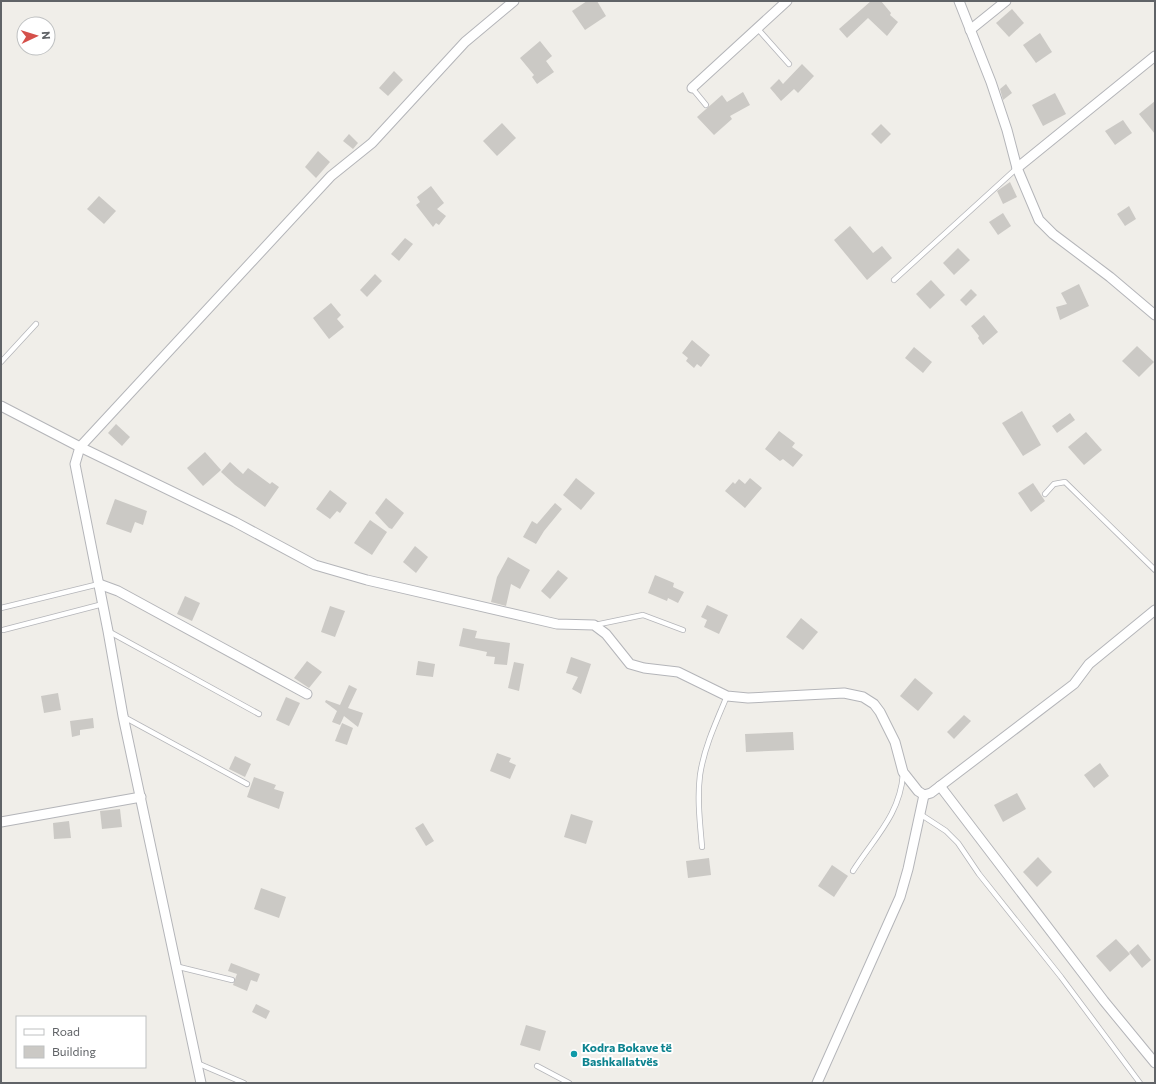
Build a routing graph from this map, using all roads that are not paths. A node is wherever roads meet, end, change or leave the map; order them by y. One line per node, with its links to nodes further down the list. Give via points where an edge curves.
1 (514, 1): 17 (street, via 465,42 372,143 331,176)
2 (787, 1): 5 (street)
3 (959, 1): 6 (street)
4 (1006, 1): 6 (street)
5 (757, 28): 8 (lane); 9 (street)
6 (970, 30): 11 (street, via 991,82)
7 (1155, 56): 11 (street)
8 (789, 64)
9 (692, 88): 10 (lane)
10 (706, 105)
11 (1017, 168): 12 (lane); 13 (street, via 1039,220)
12 (894, 280)
13 (1155, 315)
14 (36, 324): 15 (lane)
15 (1, 362)
16 (1, 406): 17 (street)
17 (80, 447): 20 (street, via 75,464); 24 (street, via 235,522 315,565 367,580 557,624)
18 (1045, 494): 19 (lane, via 1054,484 1065,482)
19 (1155, 570)
20 (99, 584): 21 (street); 22 (lane); 28 (street, via 124,594)
21 (103, 604): 25 (lane); 27 (street)
22 (1, 608)
23 (1155, 610): 34 (street, via 1089,664 1074,684)
24 (594, 625): 26 (lane, via 643,615); 29 (street, via 606,634 630,664 678,672)
25 (3, 630)
26 (683, 630)
27 (108, 631): 30 (lane); 31 (street)
28 (307, 694)
29 (727, 696): 32 (street, via 748,698 844,693 863,697 874,704 889,727); 39 (lane, via 706,747 700,776 698,805)
30 (258, 714)
31 (123, 716): 33 (lane); 36 (street)
32 (903, 772): 35 (street, via 918,792); 40 (lane, via 902,792 896,808)
33 (247, 784)
34 (940, 786): 35 (street); 44 (street, via 1104,1001)
35 (924, 795): 37 (street)
36 (141, 797): 38 (street); 41 (street)
37 (920, 814): 49 (street, via 900,897); 50 (lane, via 946,831 958,843)
38 (1, 822)
39 (702, 847)
40 (853, 871)
41 (175, 966): 42 (lane); 43 (street)
42 (232, 980)
43 (197, 1063): 46 (street); 47 (lane)
44 (1155, 1063)
45 (537, 1066): 48 (lane)
46 (201, 1083)
47 (244, 1083)
48 (569, 1083)
49 (817, 1083)
50 (1140, 1083)

